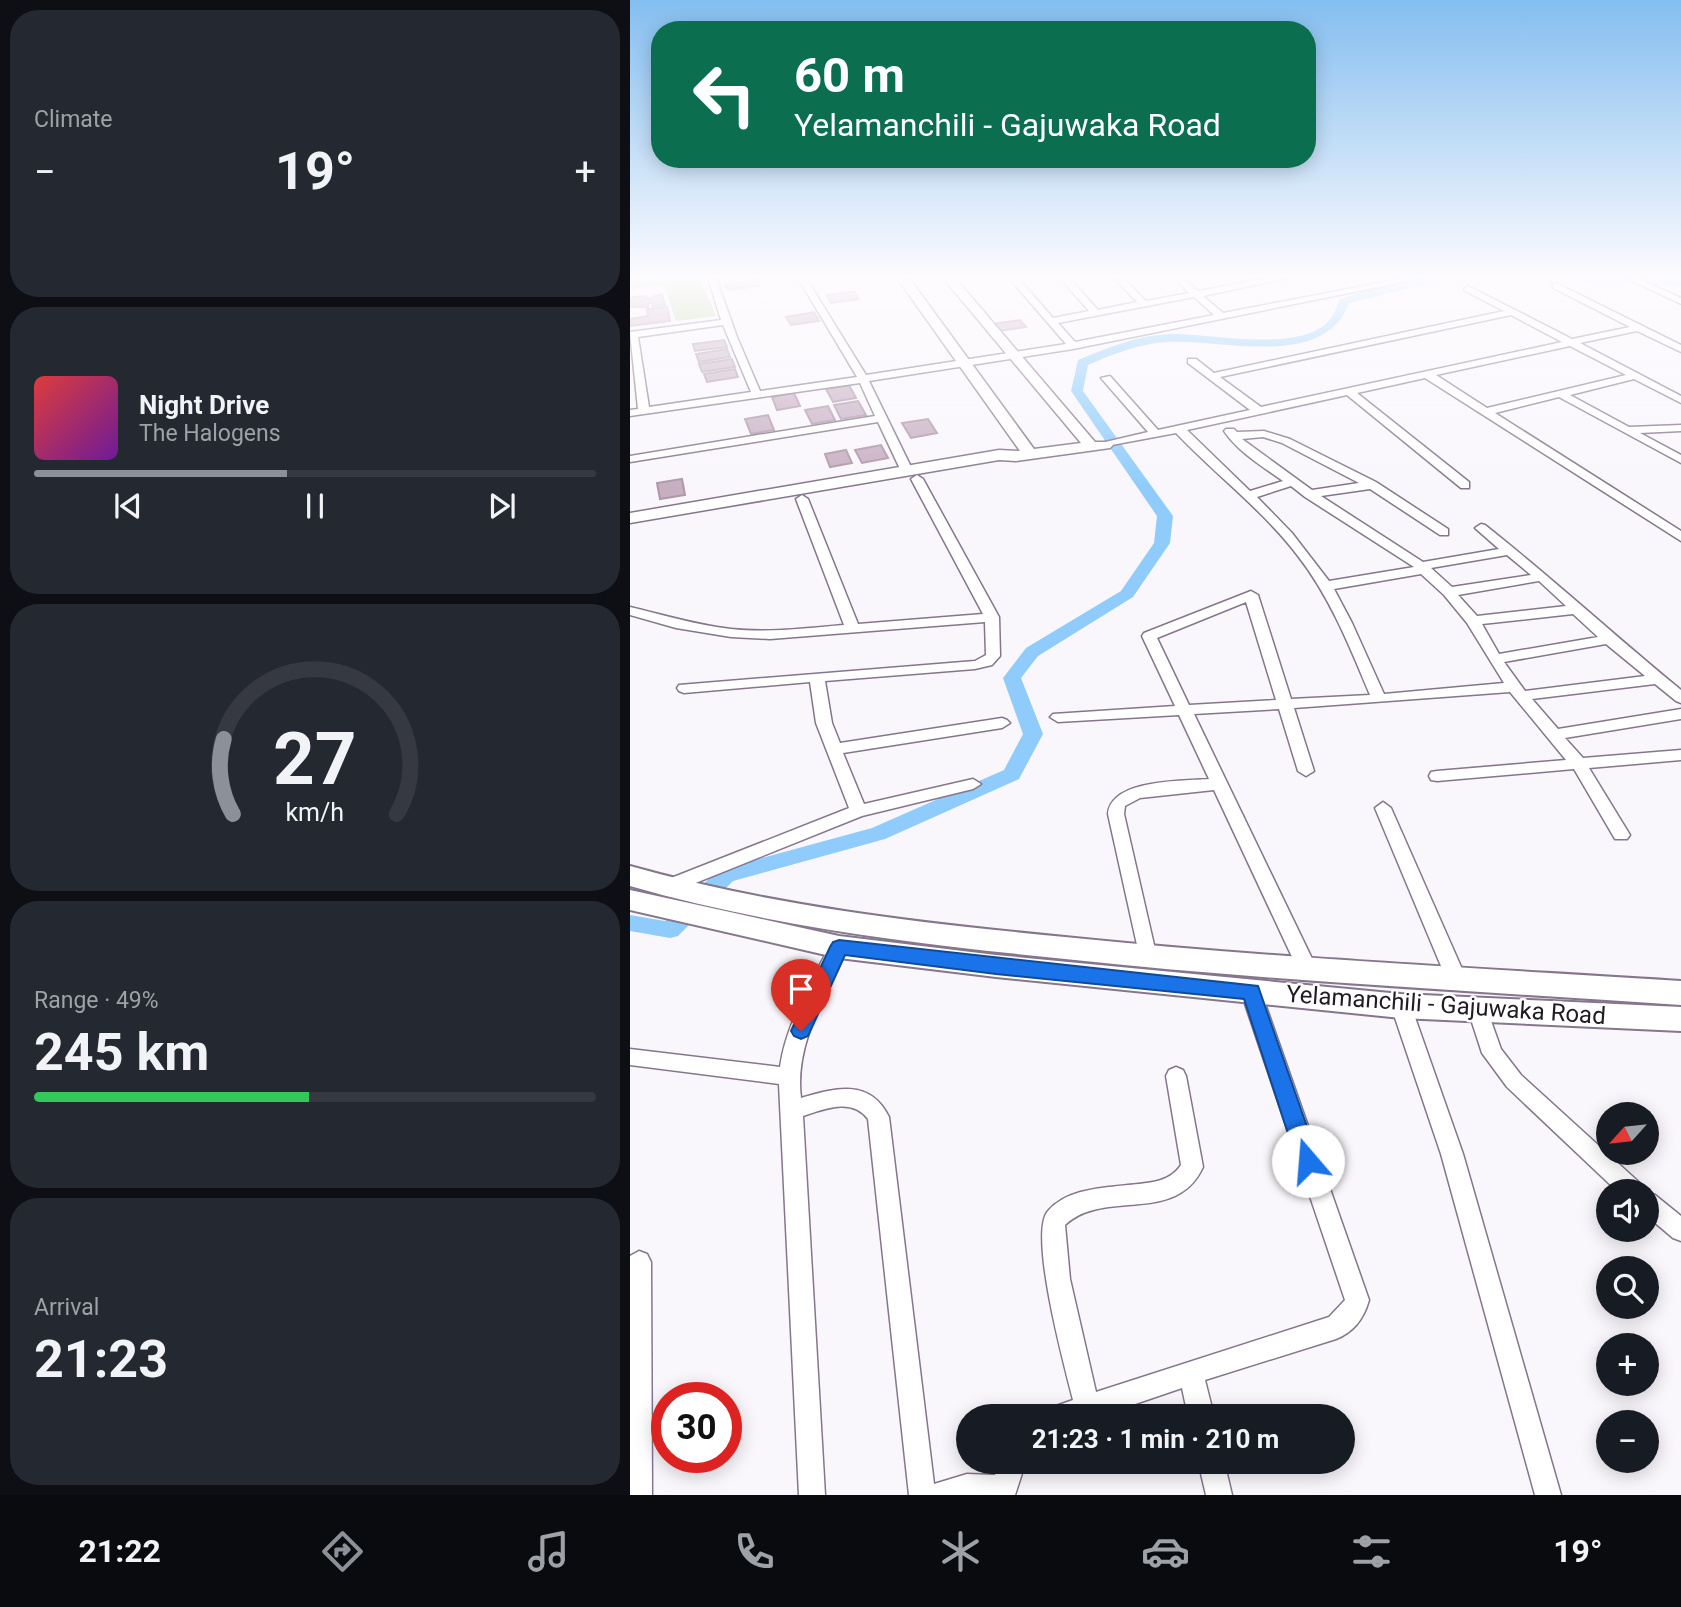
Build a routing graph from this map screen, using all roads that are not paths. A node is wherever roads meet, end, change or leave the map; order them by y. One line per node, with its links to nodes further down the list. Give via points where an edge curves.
1 (633, 348): 13 (street)
2 (738, 348): 21 (street)
3 (844, 348): 18 (street)
4 (952, 348): 12 (street)
5 (1006, 348): 10 (street)
6 (1062, 348): 10 (street)
7 (1345, 348): 15 (street)
8 (1555, 348): 14 (street)
9 (1580, 348): 16 (street)
10 (1013, 356): 12 (street); 34 (street)
11 (1192, 361): 15 (street)
12 (964, 364): 18 (street); 35 (street)
13 (635, 369): 23 (street)
14 (1428, 375): 19 (street); 25 (street)
15 (1212, 376): 24 (street)
16 (1634, 376): 20 (street); 22 (street)
17 (1106, 378): 32 (street)
18 (863, 379): 21 (street); 27 (street)
19 (1350, 392): 24 (street); 41 (street)
20 (1561, 394): 25 (street); 31 (street)
21 (757, 395): 23 (street)
22 (1681, 400)
23 (644, 411): 26 (street)
24 (1260, 412): 28 (street)
25 (1485, 412): 49 (street)
26 (630, 413)
27 (882, 418): 36 (street); 38 (street)
28 (1223, 421): 30 (street); 33 (street)
29 (1681, 428): 31 (street)
30 (1180, 430): 32 (street); 43 (street)
31 (1630, 430): 37 (street)
32 (1157, 435): 34 (street)
33 (1234, 436): 39 (street); 40 (street, via 1264,435 1286,441)
34 (1098, 446): 35 (street)
35 (1023, 455): 38 (street)
36 (630, 459)
37 (1681, 460)
38 (912, 475): 44 (street); 45 (street); 57 (street)
39 (1292, 482): 42 (street); 43 (street)
40 (1372, 485): 42 (street); 48 (street)
41 (1465, 485)
42 (1309, 494): 51 (street)
43 (1250, 495): 53 (street, via 1301,550)
44 (802, 499): 47 (street); 59 (street)
45 (630, 518)
46 (1481, 528): 50 (street)
47 (630, 529)
48 (1444, 532)
49 (1681, 537)
50 (1511, 551): 51 (street); 52 (street)
51 (1423, 568): 53 (street); 54 (street)
52 (1542, 577): 54 (street); 55 (street)
53 (1326, 586): 67 (street)
54 (1449, 592): 58 (street)
55 (1577, 609): 58 (street); 60 (street)
56 (630, 611): 59 (street, via 731,633 770,635)
57 (992, 617): 59 (street); 62 (street, via 993,656 987,662)
58 (1473, 621): 61 (street)
59 (853, 628)
60 (1609, 639): 61 (street); 63 (street)
61 (1494, 659): 65 (street)
62 (817, 677): 64 (street); 74 (street, via 824,723)
63 (1657, 679): 65 (street); 66 (street)
64 (684, 688)
65 (1518, 692): 67 (street); 73 (street)
66 (1681, 698)
67 (1379, 699): 68 (street)
68 (1285, 704): 69 (street); 69 (street, via 1251,595 1149,636); 77 (street)
69 (1184, 708): 71 (street); 79 (street)
70 (1681, 714): 73 (street)
71 (1058, 717)
72 (1002, 723): 74 (street)
73 (1553, 735): 76 (street)
74 (834, 750): 82 (street)
75 (1681, 755): 76 (street)
76 (1578, 763): 78 (street); 83 (street)
77 (1306, 771)
78 (1437, 776)
79 (1220, 784): 89 (street, via 1136,793 1117,805); 90 (street)
80 (973, 785): 82 (street)
81 (1383, 808): 91 (street)
82 (858, 811): 85 (street)
83 (1621, 835)
84 (630, 876): 85 (main road, Yelamanchili - Gajuwaka Road)
85 (659, 897): 86 (main road, Yelamanchili - Gajuwaka Road); 86 (main road, Yelamanchili - Gajuwaka Road)
86 (732, 913): 87 (main road, Yelamanchili - Gajuwaka Road)
87 (805, 928): 88 (main road, Yelamanchili - Gajuwaka Road); 89 (main road, Yelamanchili - Gajuwaka Road, via 843,924)
88 (839, 947): 92 (main road, Yelamanchili - Gajuwaka Road); 99 (street, via 801,1031)
89 (1149, 958): 90 (main road, Yelamanchili - Gajuwaka Road)
90 (1307, 969): 91 (main road, Yelamanchili - Gajuwaka Road)
91 (1456, 978): 93 (main road, Yelamanchili - Gajuwaka Road)
92 (1251, 992): 94 (main road, Yelamanchili - Gajuwaka Road); 105 (street, via 1357,1300 1354,1311 1336,1327)
93 (1681, 993)
94 (1401, 1006): 95 (main road, Yelamanchili - Gajuwaka Road); 117 (street, via 1452,1154)
95 (1478, 1010): 96 (main road, Yelamanchili - Gajuwaka Road); 101 (street, via 1492,1053 1514,1081)
96 (1681, 1019)
97 (630, 1057): 99 (street)
98 (1176, 1076): 106 (street, via 1192,1167 1189,1176 1170,1188 1081,1203 1053,1221 1056,1260)
99 (789, 1077): 100 (street)
100 (792, 1111): 112 (street); 113 (street, via 825,1100 855,1097 873,1105 878,1116)
101 (1620, 1179)
102 (1659, 1212): 103 (street)
103 (1681, 1230)
104 (639, 1262): 111 (street)
105 (1191, 1371): 107 (street); 108 (street)
106 (1086, 1404)
107 (1096, 1404)
108 (1198, 1404)
109 (1009, 1474): 115 (street)
110 (1214, 1474): 116 (street)
111 (639, 1495)
112 (812, 1495)
113 (922, 1495)
114 (940, 1495): 115 (street, via 990,1486)
115 (1002, 1495)
116 (1219, 1495)
117 (1548, 1495)

